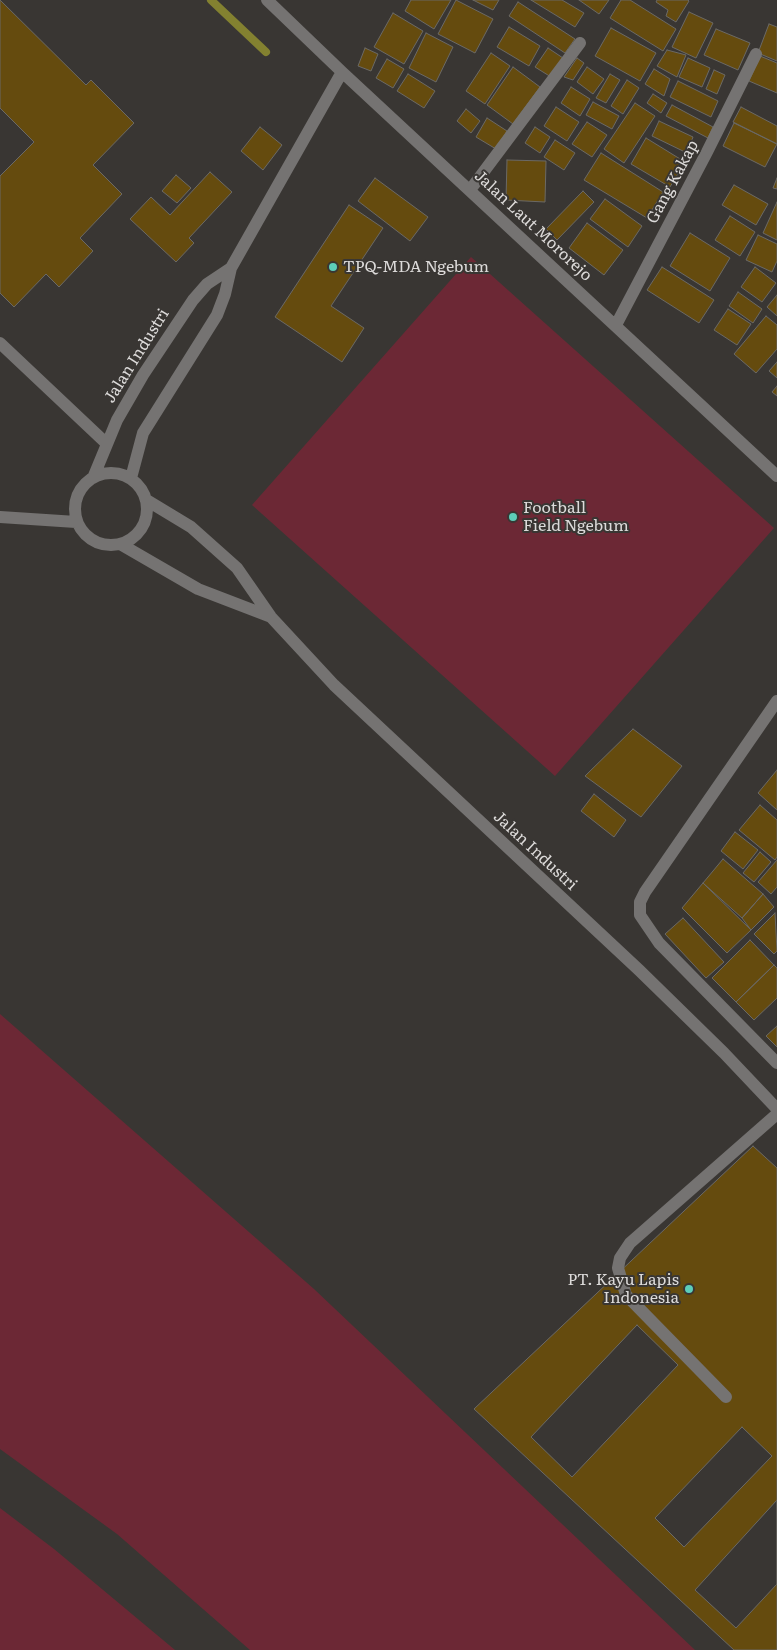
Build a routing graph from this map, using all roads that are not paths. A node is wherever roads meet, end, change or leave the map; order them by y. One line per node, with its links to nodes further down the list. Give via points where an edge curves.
1 (267, 0): 4 (street, Jalan Laut Mororejo)
2 (580, 43): 5 (street)
3 (756, 54): 7 (street, Gang Kakap)
4 (342, 72): 5 (street, Jalan Laut Mororejo); 6 (street, Jalan Industri)
5 (470, 190): 7 (street, Jalan Laut Mororejo)
6 (231, 268): 9 (street, Jalan Industri, via 207,284 193,300 143,375); 12 (street, Jalan Industri, via 216,315 143,433)
7 (616, 325): 10 (street, Jalan Laut Mororejo)
8 (0, 343): 9 (street)
9 (107, 444): 11 (street, Jalan Industri)
10 (777, 476)
11 (93, 478): 12 (street, via 104,473 118,473); 15 (street, Jalan Industri, via 78,494)
12 (131, 478): 13 (street, Jalan Industri)
13 (148, 501): 16 (street, via 147,520 138,536); 17 (street, Jalan Industri, via 191,528 231,562 252,586)
14 (0, 517): 15 (street)
15 (76, 522): 16 (street, Jalan Industri, via 87,537 104,546)
16 (122, 545): 17 (street, Jalan Industri, via 198,589)
17 (271, 617): 20 (street, Jalan Industri, via 334,685 639,970)
18 (777, 701): 19 (street, via 640,902 640,915 660,943)
19 (777, 1062)
20 (777, 1109)
21 (777, 1114): 22 (street, via 630,1243 620,1258 618,1268 626,1294)
22 (726, 1397)

